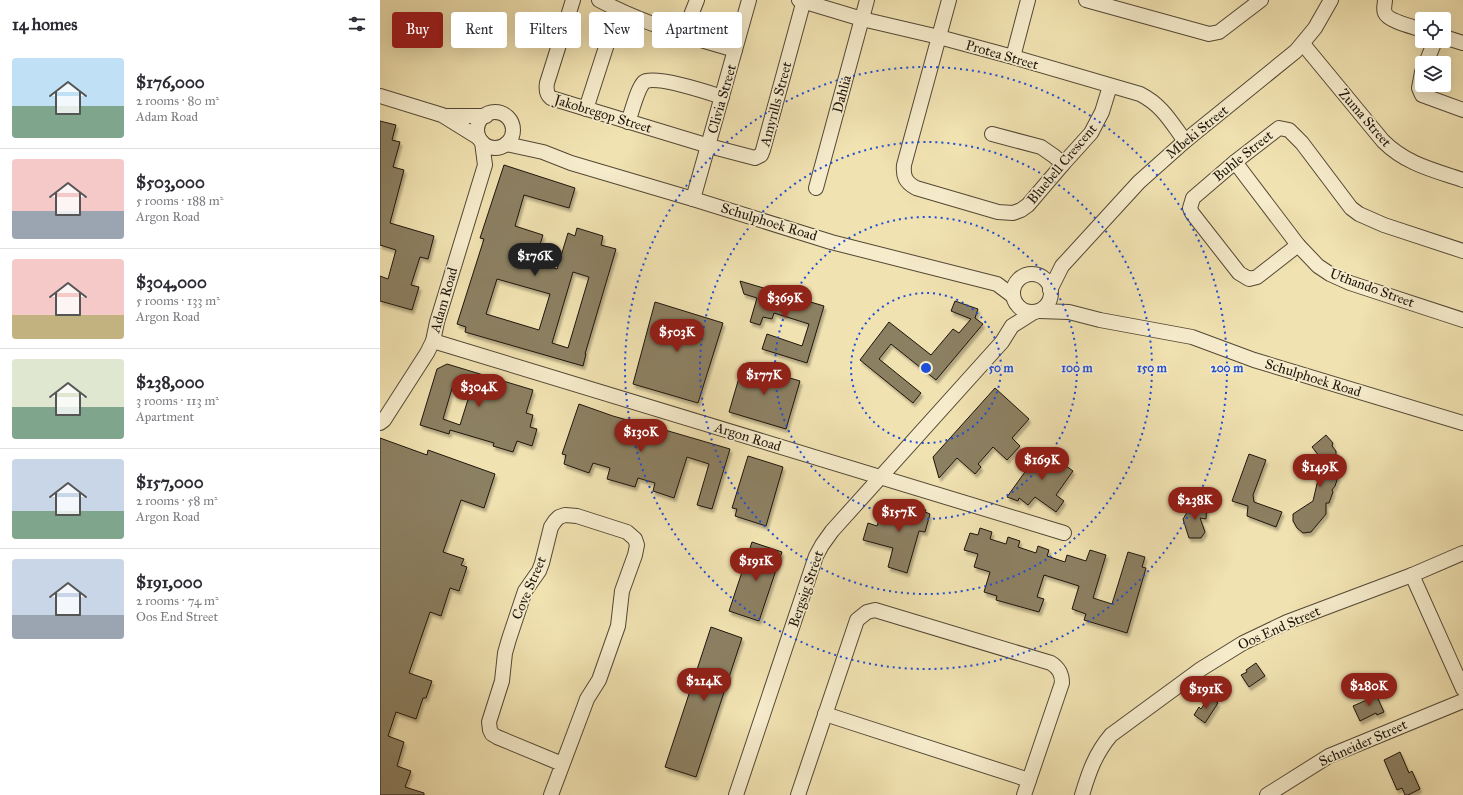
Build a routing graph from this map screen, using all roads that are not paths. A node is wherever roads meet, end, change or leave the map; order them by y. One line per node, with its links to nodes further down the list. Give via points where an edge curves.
1 (572, 0): 30 (street, Jakobregop Street, via 546,92 555,100)
2 (599, 0): 14 (street)
3 (697, 0): 15 (street)
4 (749, 0): 24 (street, Clivia Street)
5 (802, 0): 16 (street, Protea Street); 40 (street, Amyrills Street, via 762,155 752,158)
6 (867, 0): 16 (street, Dahlia)
7 (949, 0): 19 (street, Bluebell Crescent)
8 (1028, 0): 25 (street)
9 (1086, 0): 12 (street)
10 (1261, 0): 12 (street, via 1219,32 1209,34)
11 (1331, 0): 21 (street, Mbeki Street)
12 (1103, 2)
13 (1385, 6): 18 (street, via 1387,16)
14 (618, 10): 17 (street); 30 (street)
15 (692, 12)
16 (862, 19): 19 (street, Protea Street); 46 (street, Dahlia)
17 (652, 23)
18 (1415, 28)
19 (939, 37): 25 (street, Protea Street); 43 (street, Bluebell Crescent, via 904,165 904,177 909,184 998,212 1013,213 1028,205)
20 (1451, 40): 22 (street)
21 (1303, 44): 38 (street, Mbeki Street); 45 (street, Zuma Street, via 1392,150 1412,162)
22 (1463, 44)
23 (728, 48): 24 (street)
24 (735, 50): 29 (street, Clivia Street)
25 (1013, 57): 26 (street, Protea Street)
26 (1110, 86): 38 (street, Protea Street, via 1150,99); 43 (street, Bluebell Crescent, via 1095,128)
27 (1421, 92): 31 (street, via 1422,95)
28 (380, 96): 32 (street)
29 (722, 97): 34 (street, via 659,79 648,80 640,89); 40 (street, Clivia Street)
30 (586, 109): 34 (street, Jakobregop Street)
31 (1463, 110)
32 (442, 115): 33 (street); 37 (street)
33 (486, 116): 35 (street, via 490,113 500,113); 37 (street, via 479,123 478,133)
34 (628, 122): 40 (street, Jakobregop Street)
35 (511, 123): 39 (street, via 512,134); 41 (street, Schulphoek Road)
36 (992, 134): 43 (street, via 1041,147)
37 (481, 140): 39 (street, via 491,148); 44 (street, Adam Road)
38 (1185, 141): 50 (street, Mbeki Street, via 1139,182)
39 (504, 146): 41 (street, Schulphoek Road); 44 (street, Adam Road)
40 (709, 146): 47 (street, Clivia Street)
41 (543, 152): 47 (street, Schulphoek Road, via 571,163)
42 (1235, 162): 48 (street, Uthando Street); 48 (street, Buhle Street, via 1193,198 1190,208 1192,212 1239,273 1249,279 1257,277); 49 (street, Buhle Street, via 1275,130 1286,128 1302,143 1351,208 1359,214)
43 (1063, 164)
44 (485, 165): 60 (street, Adam Road)
45 (1463, 180)
46 (816, 188)
47 (694, 199): 53 (street, Schulphoek Road, via 831,242)
48 (1298, 245): 58 (street, Uthando Street, via 1318,266 1330,274)
49 (1463, 251)
50 (1062, 266): 51 (street, Mbeki Street); 54 (street, Mbeki Street)
51 (1037, 275): 52 (street, via 1027,275); 54 (street, via 1046,281)
52 (1018, 281): 53 (street, Schulphoek Road); 55 (street, via 1013,290)
53 (997, 284): 55 (street, Schulphoek Road)
54 (1051, 292): 56 (street, via 1048,303); 57 (street)
55 (1014, 299): 56 (street, via 1023,310); 59 (street, Bergsig Street)
56 (1037, 311): 57 (street, Schulphoek Road); 59 (street, Bergsig Street)
57 (1069, 312): 62 (street, Schulphoek Road, via 1192,337 1254,360)
58 (1463, 320)
59 (1012, 326): 63 (street, Bergsig Street, via 1002,342)
60 (432, 341): 61 (street, Adam Road, via 427,353); 63 (street, Argon Road)
61 (380, 423)
62 (1463, 423)
63 (880, 477): 64 (street, Argon Road); 73 (street, Bergsig Street, via 826,538 816,556)
64 (1064, 533)
65 (1463, 553): 66 (street, Oos End Street)
66 (1412, 575): 67 (street); 76 (street, Oos End Street, via 1287,622 1243,643 1201,669 1120,728 1104,743 1093,761)
67 (1463, 689)
68 (1463, 700): 77 (street, Schneider Street, via 1329,756)
69 (825, 714): 71 (street); 71 (street, via 857,620 871,611 879,611 1051,663 1059,670 1062,683); 74 (street)
70 (562, 764): 70 (street, Cove Street, via 587,699 599,680 618,626 622,591 636,555 637,545 636,540 627,532 577,516 565,515 559,517 551,527 539,571 525,591 505,653 502,681 488,725 492,734 497,737); 72 (street, Cove Street)
71 (1029, 780): 75 (street)
72 (551, 795)
73 (736, 795)
74 (798, 795)
75 (1024, 795)
76 (1082, 795)
77 (1267, 795)

